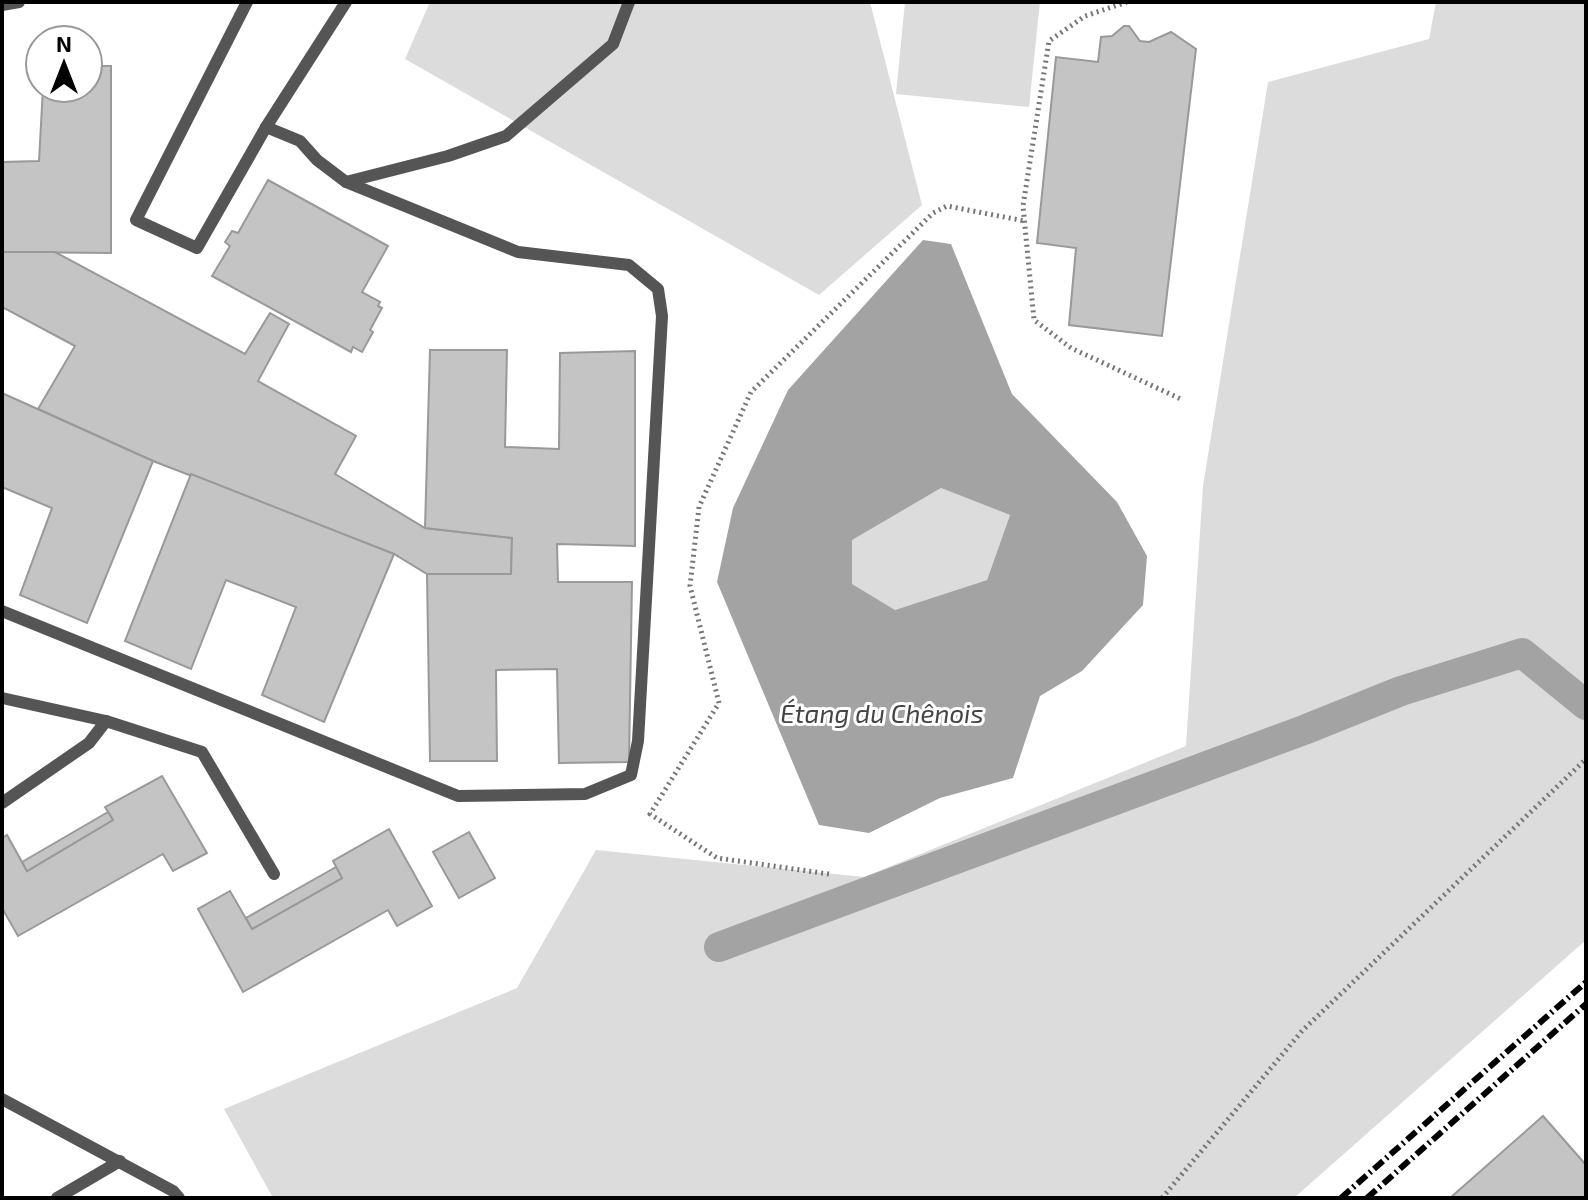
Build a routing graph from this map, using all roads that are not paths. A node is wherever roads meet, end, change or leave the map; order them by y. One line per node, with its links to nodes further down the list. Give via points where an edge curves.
1 (19, 2): 5 (lane)
2 (247, 2): 6 (lane, via 136,220 197,248)
3 (346, 2): 6 (lane)
4 (629, 2): 7 (lane, via 613,44 506,136)
5 (2, 5)
6 (266, 127): 7 (lane, via 300,141)
7 (346, 182): 8 (lane, via 518,252 629,265 658,289 662,316 638,741 631,775 585,794 458,796)
8 (2, 611)
9 (2, 698): 10 (lane)
10 (106, 721): 11 (lane, via 89,743); 12 (lane, via 202,752)
11 (2, 803)
12 (274, 874)
13 (2, 1099): 14 (lane)
14 (120, 1161): 15 (lane); 16 (lane)
15 (57, 1198)
16 (179, 1198)

